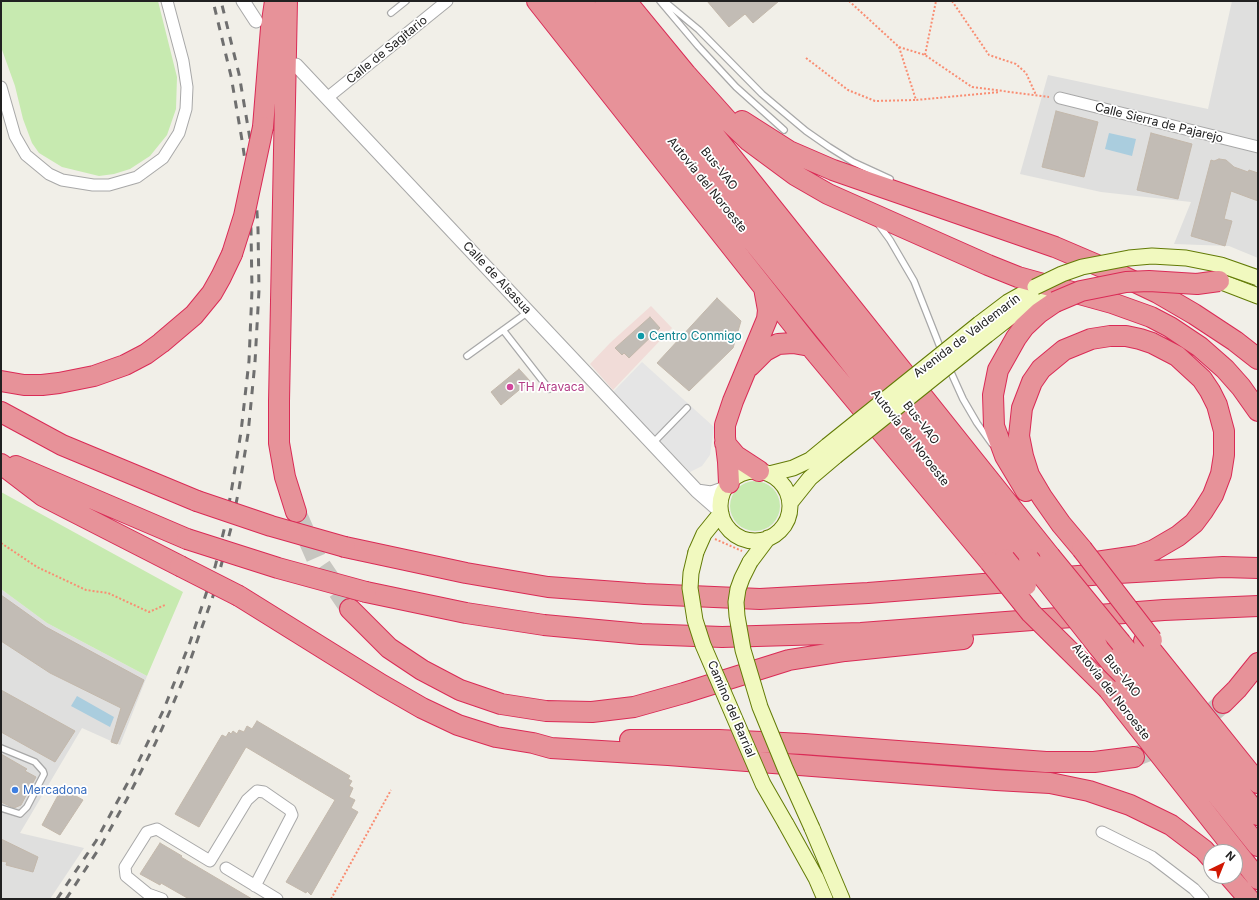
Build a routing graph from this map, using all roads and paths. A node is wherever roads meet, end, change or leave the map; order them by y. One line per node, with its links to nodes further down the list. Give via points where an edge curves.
1 (167, 1): 25 (street, via 183,61 187,87 186,109 179,133 163,158 137,177 109,185 93,185 62,180 49,174 26,155 15,136)
2 (243, 1): 20 (street)
3 (268, 1): 20 (highway)
4 (275, 1): 20 (highway)
5 (287, 1): 64 (highway, via 279,401 280,443 285,477)
6 (406, 1): 19 (lane)
7 (447, 1): 28 (street, Calle de Sagitario)
8 (537, 1): 39 (highway)
9 (558, 1): 71 (highway, Autovía del Noroeste, via 831,338)
10 (581, 1): 88 (highway, Bus-VAO, bridge, via 721,172)
11 (605, 1): 86 (highway, bridge)
12 (626, 1): 52 (highway, via 718,110 749,141 795,175 828,194 988,265 1024,279 1112,303 1151,317 1200,347 1225,369)
13 (636, 1): 35 (highway, via 705,83 743,122 789,151 833,170)
14 (660, 1): 31 (lane, via 731,83)
15 (664, 1): 33 (lane, via 699,30 762,94 806,131 853,162)
16 (849, 1): 21 (path)
17 (936, 1): 22 (path)
18 (952, 1): 27 (path, via 989,55 1016,64 1026,73)
19 (392, 13)
20 (264, 25): 49 (highway, bridge, via 263,127 244,216 232,254 212,292 194,315 161,343 130,363 94,376 59,383 24,385)
21 (899, 47): 22 (path); 30 (path)
22 (925, 55): 26 (path, via 972,87)
23 (806, 58): 30 (path, via 848,90 875,101)
24 (296, 65): 28 (street, Calle de Alsasua)
25 (1, 87)
26 (1005, 91): 27 (path); 30 (path)
27 (1036, 95): 29 (path)
28 (327, 98): 42 (street, Calle de Alsasua)
29 (1060, 98): 32 (street, Calle Sierra de Pajarejo)
30 (916, 100)
31 (784, 130)
32 (1258, 148)
33 (892, 180)
34 (943, 201): 35 (lane)
35 (977, 220): 47 (highway, via 1072,254 1158,293 1216,328)
36 (880, 225): 61 (lane, via 914,281 963,399)
37 (1258, 278): 44 (main road, Avenida de Valdemarín, bridge, via 1221,265 1186,258 1129,258 1082,267 1034,287 1008,302)
38 (1218, 281): 40 (main road); 41 (highway, bridge, via 1197,284 1126,282)
39 (764, 288): 45 (highway); 48 (highway, via 768,310 766,319)
40 (1258, 296)
41 (1051, 298): 44 (main road, Avenida de Valdemarín, via 1033,303); 61 (highway, via 1016,338 998,370 993,394 994,426 1004,456)
42 (528, 312): 43 (lane); 55 (street, Calle de Alsasua)
43 (503, 330): 46 (lane); 50 (lane)
44 (983, 330): 56 (main road, Avenida de Valdemarín, bridge)
45 (810, 346): 48 (highway, via 786,343 771,347); 71 (highway)
46 (467, 356)
47 (1258, 359)
48 (745, 372): 54 (highway, via 728,413)
49 (1, 381)
50 (549, 389)
51 (687, 408): 55 (lane)
52 (1258, 411)
53 (1, 412): 73 (highway, bridge, via 62,445 197,501 345,547 466,573 548,587 645,594 760,599)
54 (725, 443): 59 (highway, via 736,456); 60 (highway, via 728,462)
55 (652, 444): 62 (street, Calle de Alsasua)
56 (831, 451): 59 (main road, Avenida de Valdemarín, via 793,468); 63 (main road, Avenida de Valdemarín)
57 (1, 460): 77 (highway, bridge, via 187,539 278,568 366,592 466,613 544,625 641,634 722,637 861,633)
58 (1, 464): 80 (highway, bridge, via 43,496 239,596 422,708 458,725 496,737)
59 (764, 473): 60 (main road, via 746,472 734,478); 63 (main road, via 777,479 788,494)
60 (727, 486): 62 (street, via 712,493); 65 (main road, via 722,496)
61 (1023, 488): 69 (highway)
62 (697, 491): 65 (street, Calle de Alsasua)
63 (790, 503): 67 (main road, via 785,524)
64 (296, 512)
65 (721, 512): 66 (main road, Camino del Barrial); 67 (main road, via 725,523 738,536 750,540)
66 (704, 534): 70 (path); 98 (main road, Camino del Barrial, bridge, via 696,552 690,588 695,620 703,645 763,784)
67 (768, 538): 70 (main road)
68 (1, 543): 74 (path, via 37,567 86,590 108,593 149,612)
69 (1078, 551): 73 (highway, via 1029,476 1018,436 1022,408 1037,375 1064,350 1098,338 1126,336 1140,339 1177,356 1202,379 1221,418 1224,431 1221,474 1213,495 1194,523 1166,544 1137,556); 83 (highway, bridge, via 1148,640 1171,665 1193,701)
70 (752, 559): 99 (main road, bridge, via 742,578 736,602 743,650 760,708)
71 (997, 560): 91 (highway, Autovía del Noroeste, bridge, via 1108,689)
72 (1258, 568): 73 (highway, via 1222,567 1118,573)
73 (868, 593)
74 (166, 605)
75 (1258, 606): 77 (highway)
76 (350, 609): 77 (highway, via 389,648 422,670 460,690 509,705 546,711 592,712 641,705 789,660 845,651 1035,632)
77 (1164, 610)
78 (1256, 666): 79 (highway)
79 (1223, 703)
80 (532, 743): 82 (highway, via 553,740 719,740 1046,762 1094,762); 89 (highway, via 551,748 1050,784 1088,791 1130,805 1171,825)
81 (1, 748): 85 (lane, via 35,762 44,774 27,807 20,814)
82 (1134, 757)
83 (1258, 783)
84 (391, 790): 97 (path)
85 (1, 808)
86 (1258, 815)
87 (1102, 832): 94 (street, via 1152,857)
88 (1258, 846)
89 (1203, 849)
90 (226, 868): 93 (street)
91 (1258, 879)
92 (1236, 884): 101 (highway)
93 (255, 886): 95 (street, via 292,815 290,810 264,792 257,791 247,800 210,860 157,829 147,832 125,867 126,876 148,894); 96 (street)
94 (1191, 894): 100 (street)
95 (162, 899)
96 (278, 899)
97 (331, 899)
98 (826, 899)
99 (842, 899)
100 (1203, 899)
101 (1249, 899)

